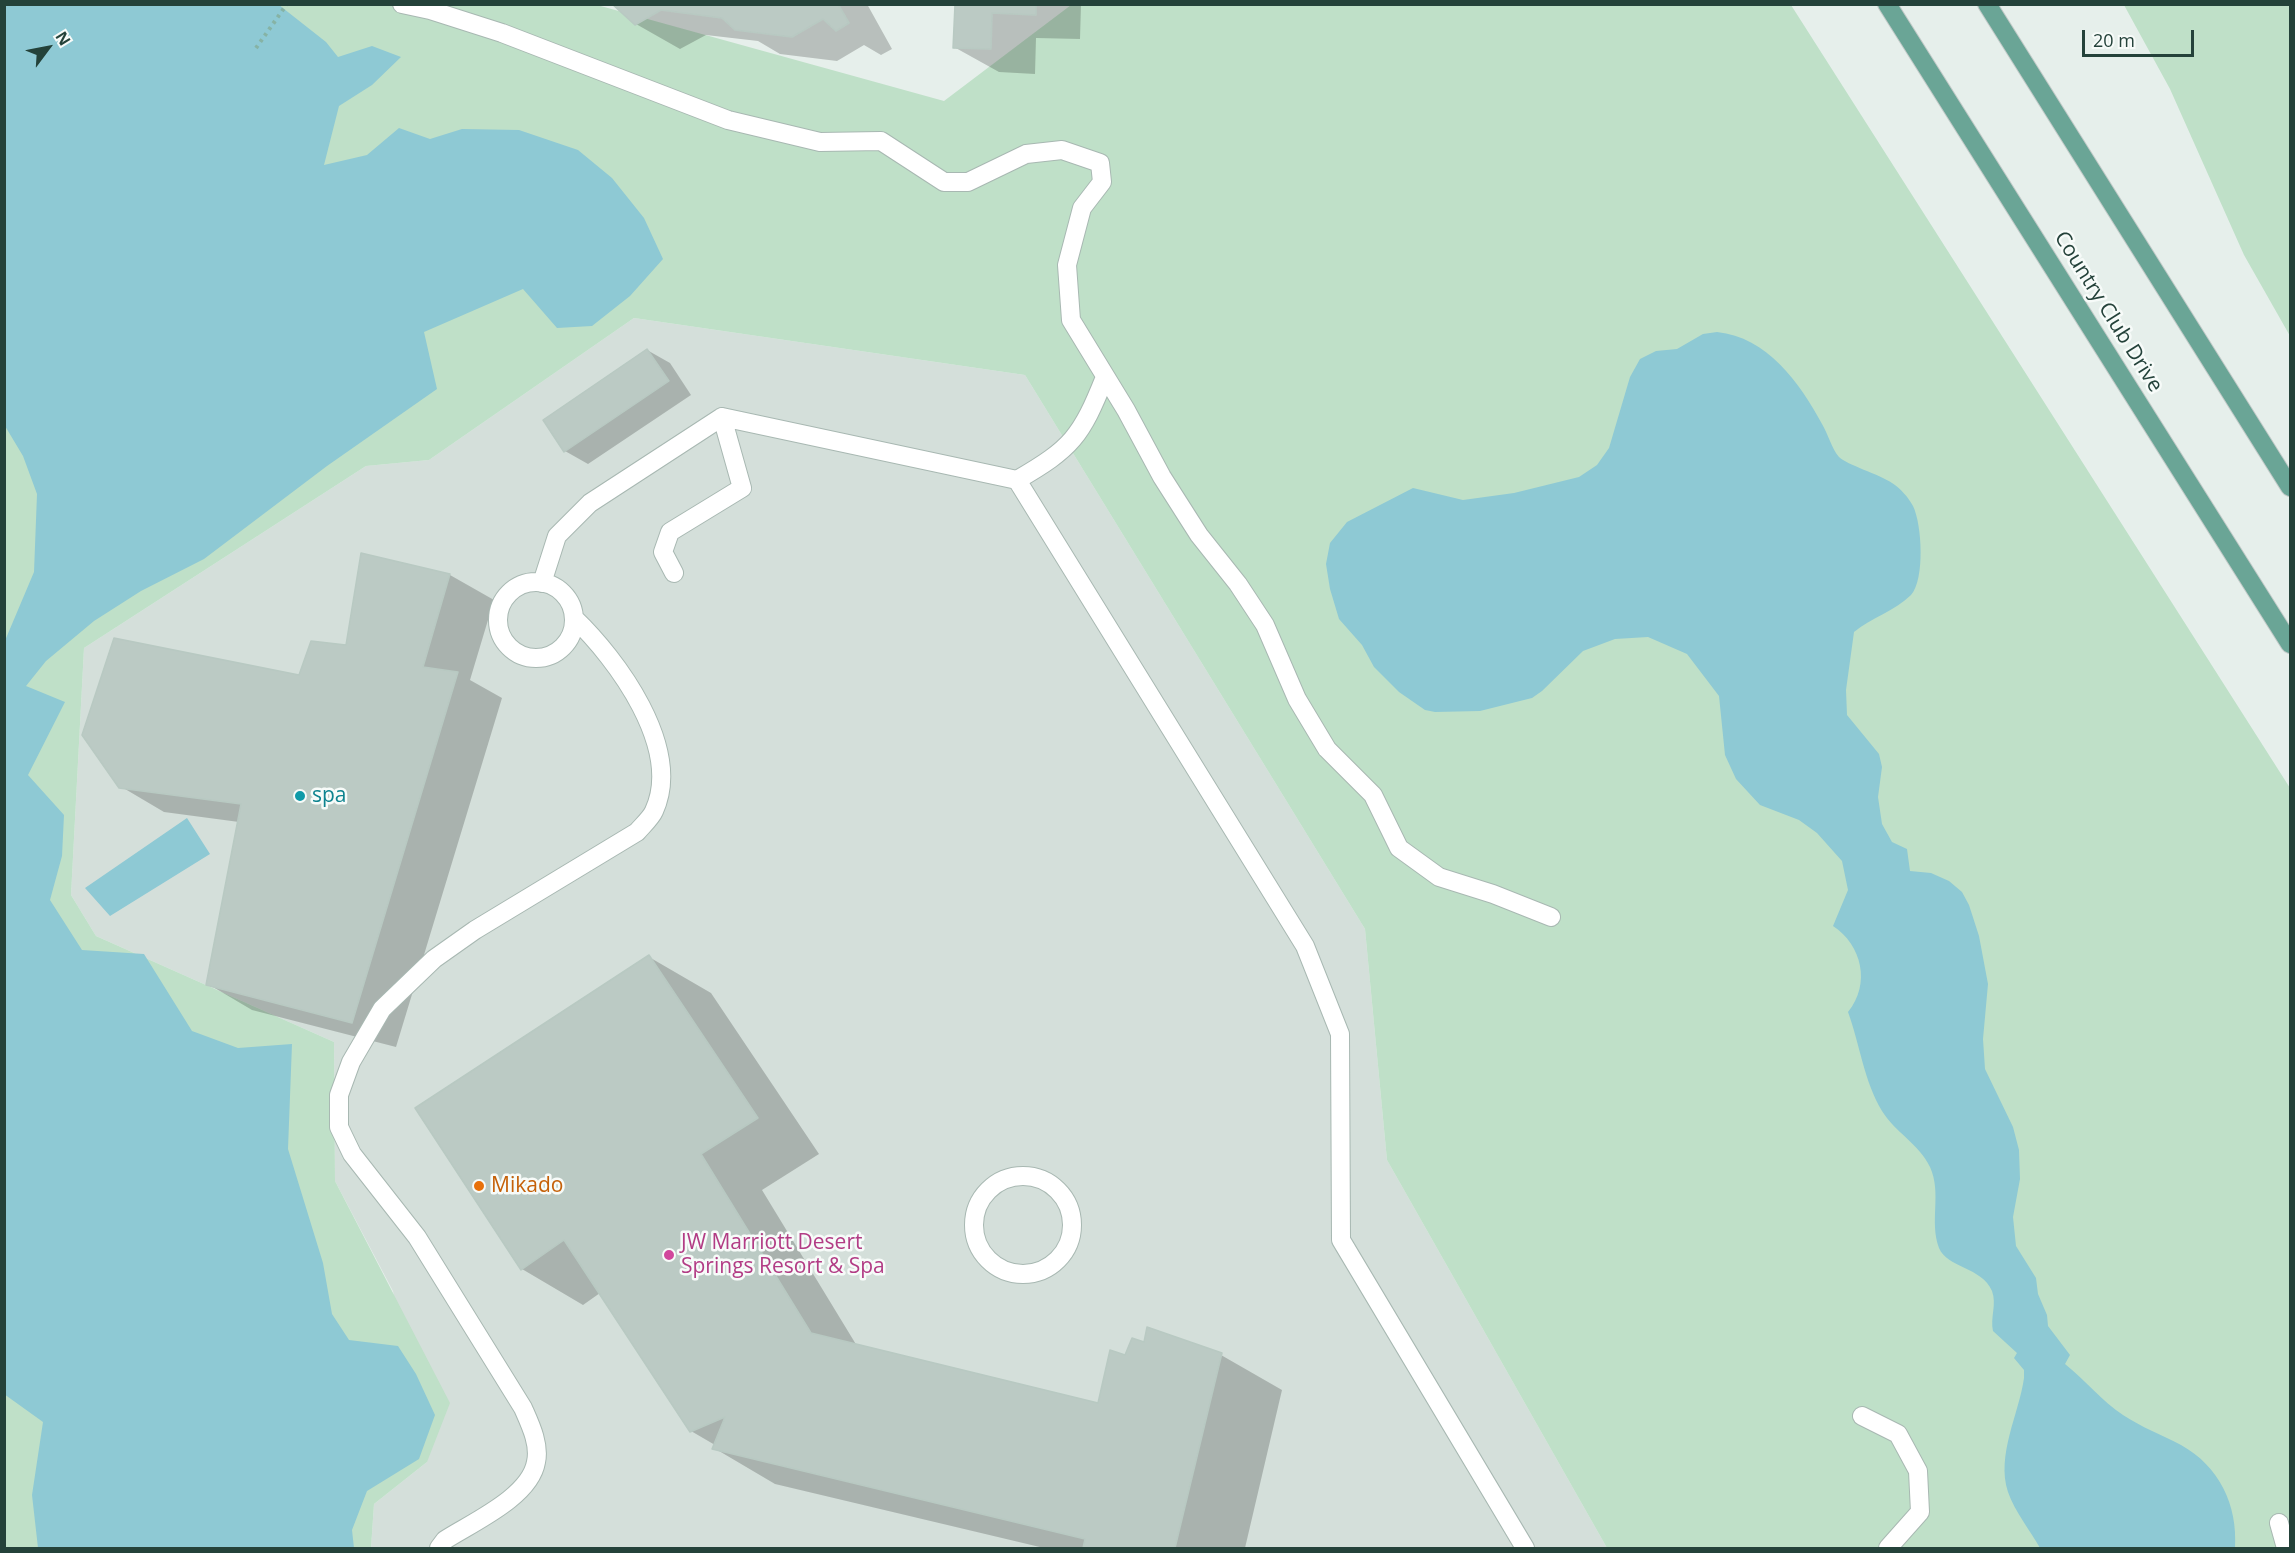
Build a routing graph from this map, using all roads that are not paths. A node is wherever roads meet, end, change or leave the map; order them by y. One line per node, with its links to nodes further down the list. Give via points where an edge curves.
1 (402, 4): 4 (lane, via 502,33 728,120 820,142 881,141 944,182 968,182 1026,154 1062,150 1100,163 1102,182 1082,208 1067,265 1071,320)
2 (1887, 4): 11 (main road, Country Club Drive)
3 (1987, 4): 7 (main road)
4 (1105, 378): 6 (lane, via 1076,438 1049,461); 12 (lane, via 1174,497 1265,625 1297,699 1327,749 1373,795 1400,849 1439,877)
5 (722, 417): 6 (lane); 8 (lane, via 742,488 670,532 663,552); 9 (lane, via 590,503 557,536)
6 (1017, 480): 17 (lane, via 1305,946 1340,1034 1341,1240)
7 (2290, 487)
8 (674, 573)
9 (542, 583): 10 (lane, via 564,595); 10 (lane, via 519,586 502,603 499,625 510,647 533,658 558,652 573,631)
10 (574, 618): 16 (lane, via 609,656 652,731 662,775 654,811 637,832 434,959 382,1009 351,1062 339,1095 339,1127 352,1154 417,1237 523,1408 535,1437 536,1463 517,1496 445,1540)
11 (2290, 644)
12 (1551, 917)
13 (1050, 1267): 13 (lane, via 1071,1241 1073,1226 1064,1198 1041,1179 1011,1177 996,1184 983,1196 976,1211 977,1244 987,1259 1008,1272 1034,1273)
14 (1862, 1416): 18 (lane, via 1898,1434 1918,1472 1920,1512)
15 (2279, 1523): 19 (lane)
16 (439, 1548)
17 (1525, 1548)
18 (1888, 1548)
19 (2286, 1548)

